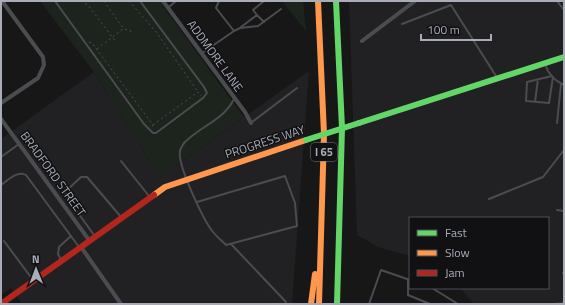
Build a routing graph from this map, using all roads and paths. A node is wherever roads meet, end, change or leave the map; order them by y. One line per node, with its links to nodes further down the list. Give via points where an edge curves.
1 (2, 1): 43 (street, via 43,57 44,65 38,78)
2 (55, 1): 48 (lane)
3 (81, 1): 25 (path, via 88,5)
4 (104, 1): 22 (path)
5 (129, 1): 39 (path, via 157,33)
6 (140, 1): 40 (lane, via 204,87 207,93)
7 (163, 1): 15 (street, ADDMORE LANE)
8 (176, 1): 15 (lane)
9 (219, 1): 23 (lane, via 216,8)
10 (264, 1): 18 (lane, via 253,10)
11 (318, 1): 61 (main road, I 65, via 324,121)
12 (336, 1): 77 (main road, I 65, via 342,128)
13 (415, 1): 26 (street)
14 (557, 1): 17 (lane)
15 (168, 8): 30 (street, ADDMORE LANE)
16 (281, 8): 19 (lane)
17 (564, 10)
18 (257, 15): 19 (lane); 21 (lane)
19 (264, 22): 21 (lane, via 258,26)
20 (402, 24): 33 (lane, via 451,5)
21 (240, 28): 23 (lane)
22 (123, 29): 24 (path, via 130,30); 25 (path)
23 (234, 31): 30 (lane)
24 (132, 34)
25 (113, 37): 27 (path); 29 (path)
26 (362, 41)
27 (116, 42)
28 (87, 43): 29 (path, via 91,42)
29 (96, 49): 47 (path)
30 (202, 53): 41 (street, ADDMORE LANE)
31 (564, 57): 32 (main road, PROGRESS WAY)
32 (544, 62): 33 (main road, PROGRESS WAY); 34 (lane)
33 (496, 77): 53 (main road, PROGRESS WAY, bridge)
34 (552, 77): 35 (lane); 36 (lane); 42 (lane, via 549,103)
35 (538, 79): 42 (lane); 42 (lane, via 527,82 526,101)
36 (561, 84): 37 (lane); 46 (lane)
37 (564, 85)
38 (297, 88): 45 (lane)
39 (198, 92): 40 (path); 47 (path)
40 (203, 98): 48 (lane, via 156,132)
41 (234, 99): 45 (street, ADDMORE LANE); 53 (lane, via 222,116 183,144 180,151 182,168)
42 (536, 102)
43 (1, 103)
44 (1, 119): 49 (street, BRADFORD STREET)
45 (251, 123)
46 (557, 123)
47 (153, 126): 48 (path)
48 (151, 132)
49 (19, 144): 51 (lane); 63 (street, BRADFORD STREET)
50 (564, 150): 56 (lane, via 543,177)
51 (1, 157)
52 (122, 161): 55 (lane)
53 (188, 179): 55 (main road, PROGRESS WAY, via 164,187); 57 (lane)
54 (1, 185): 62 (lane, via 17,174 26,175)
55 (150, 197): 60 (main road, PROGRESS WAY)
56 (489, 199)
57 (197, 202): 65 (lane, via 214,233 226,245); 65 (lane, via 285,176 295,203 297,226)
58 (557, 210): 59 (lane)
59 (564, 211)
60 (121, 217): 63 (main road, PROGRESS WAY); 63 (lane, via 87,177 80,177 65,195)
61 (322, 220): 75 (main road); 76 (main road, I 65)
62 (72, 236): 66 (lane); 67 (lane, via 59,247 58,254)
63 (92, 238): 66 (main road, PROGRESS WAY)
64 (4, 241): 69 (lane)
65 (231, 244): 71 (lane)
66 (80, 247): 67 (main road, PROGRESS WAY); 74 (street)
67 (61, 260): 69 (main road, PROGRESS WAY)
68 (409, 279): 78 (lane, via 381,270); 79 (lane, via 408,295)
69 (33, 280): 73 (main road, PROGRESS WAY)
70 (434, 289): 80 (lane)
71 (286, 302)
72 (564, 303): 81 (lane)
73 (1, 304)
74 (121, 304)
75 (311, 304)
76 (319, 304)
77 (337, 304)
78 (369, 304)
79 (430, 304)
80 (458, 304)
81 (555, 304)

